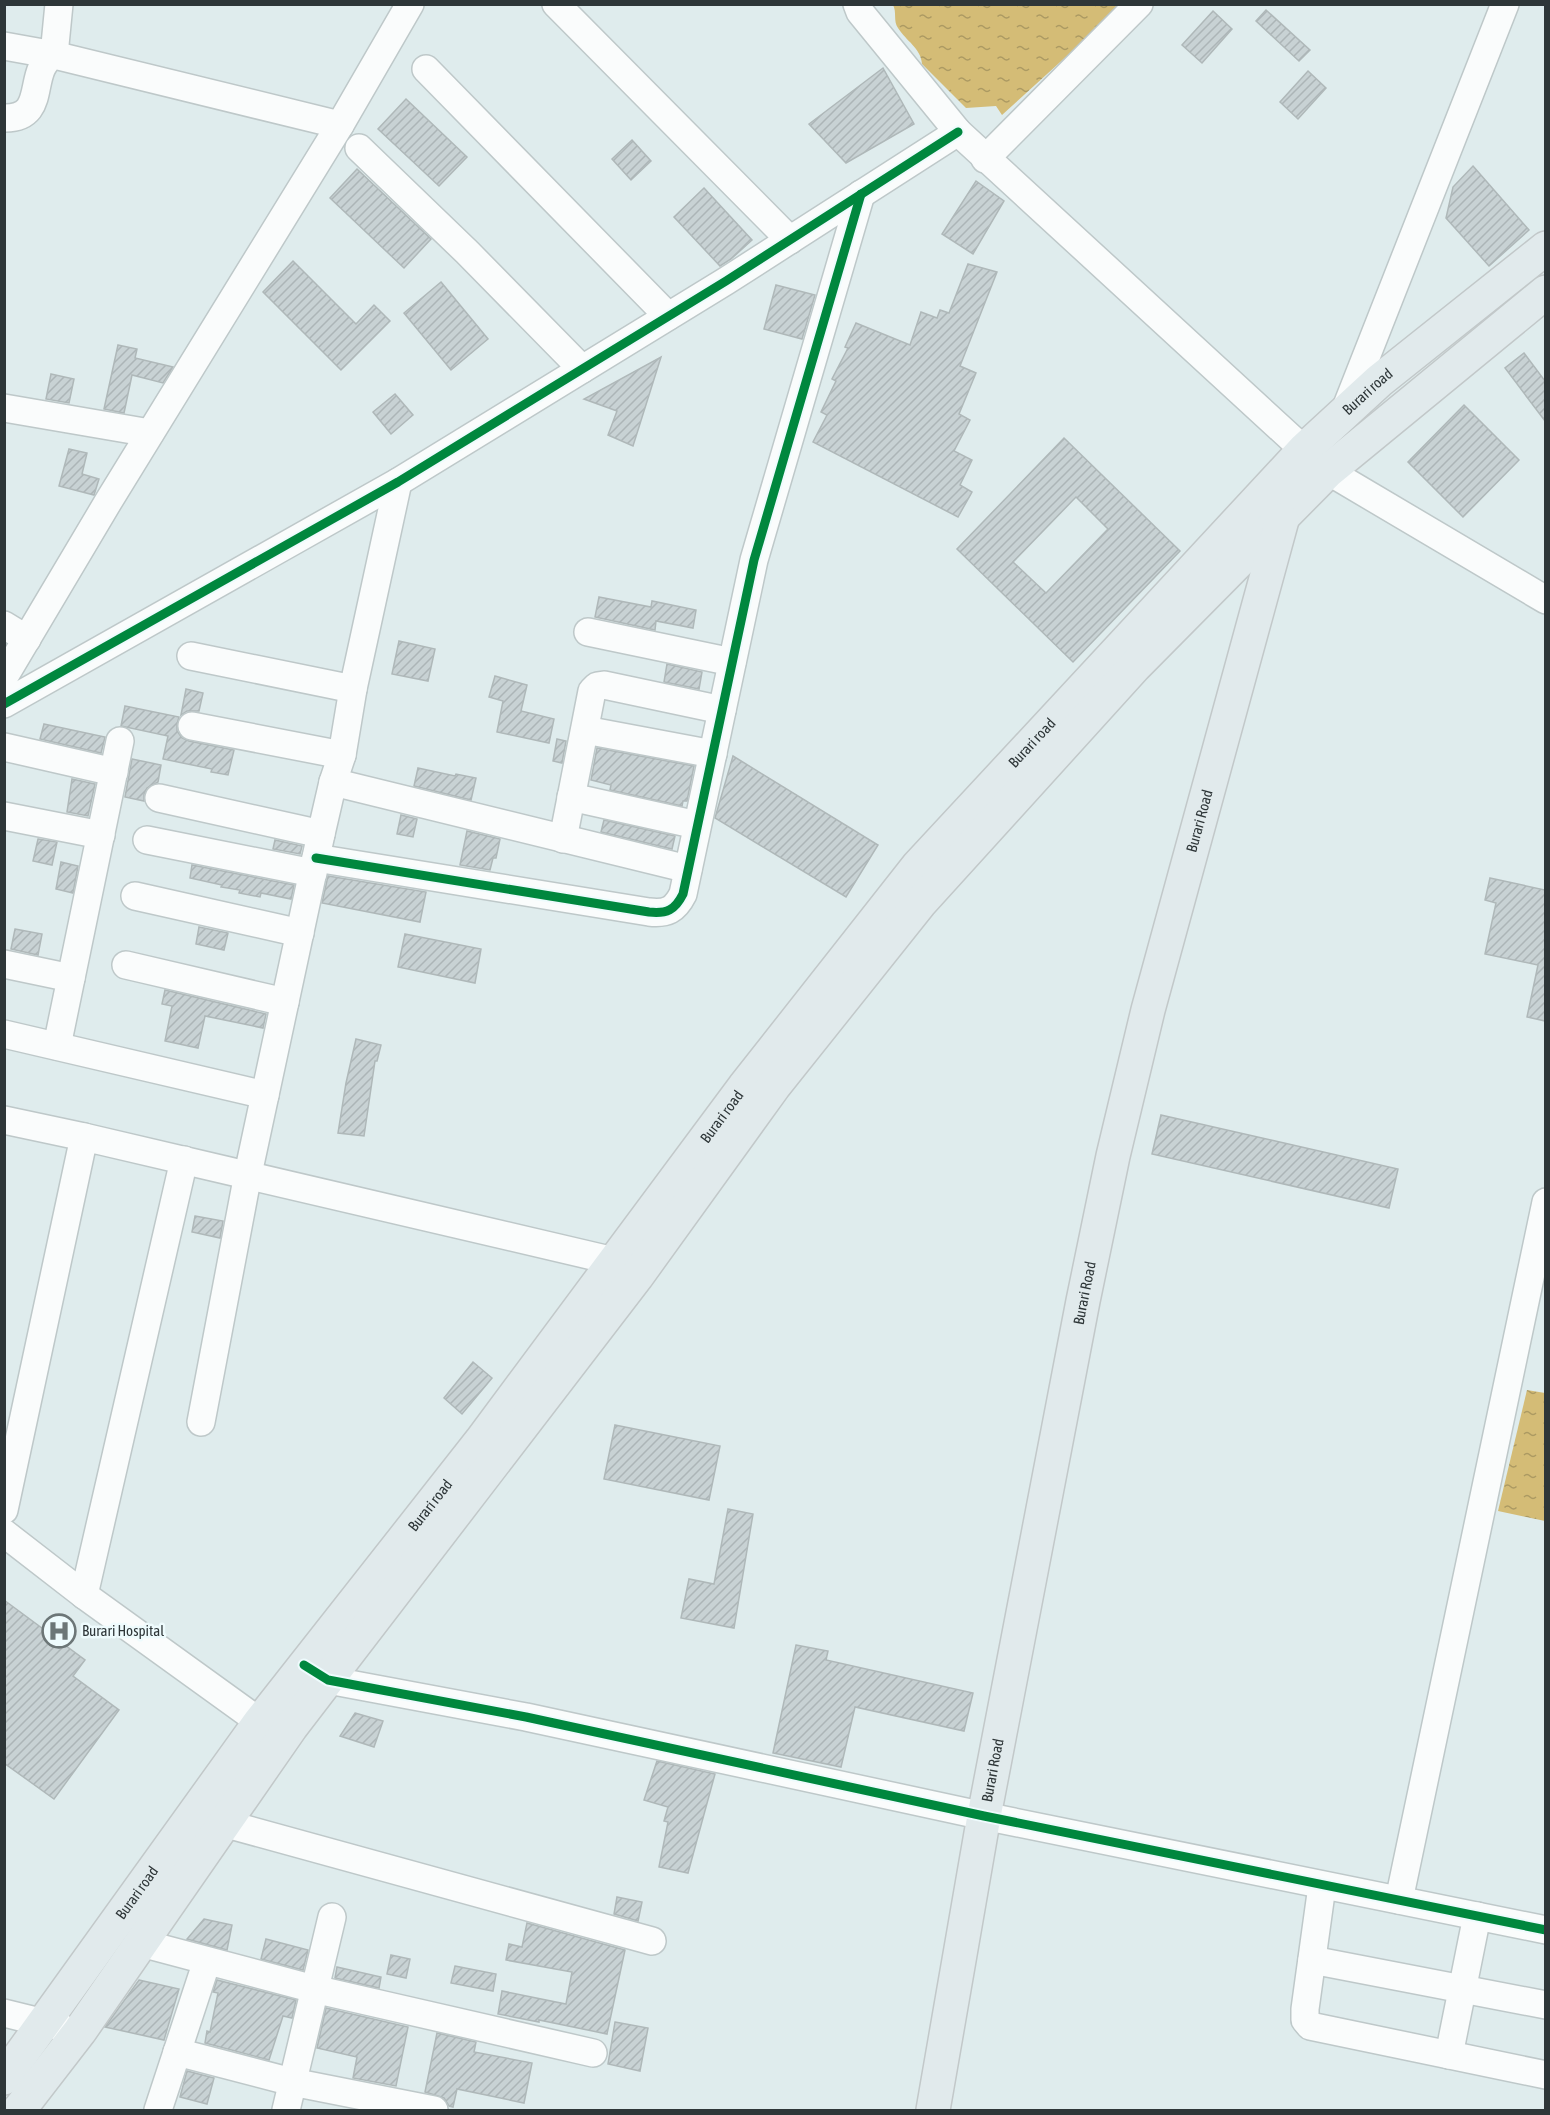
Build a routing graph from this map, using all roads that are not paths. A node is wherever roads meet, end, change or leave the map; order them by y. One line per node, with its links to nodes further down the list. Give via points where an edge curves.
1 (59, 4): 8 (street)
2 (410, 4): 11 (street)
3 (556, 4): 16 (street)
4 (857, 4): 12 (street)
5 (1139, 4): 14 (street)
6 (1505, 4): 22 (street)
7 (4, 46): 8 (street)
8 (54, 55): 10 (street, via 46,59 41,69 33,104 16,118); 11 (street)
9 (426, 69): 19 (street)
10 (4, 118)
11 (340, 125): 23 (street)
12 (958, 132): 14 (street); 15 (street)
13 (359, 148): 20 (street)
14 (986, 159): 24 (street)
15 (861, 194): 16 (street); 32 (street, via 754,560)
16 (790, 240): 19 (street)
17 (1545, 248): 22 (main road, Burari road)
18 (1545, 292): 24 (main road, Burari road)
19 (668, 316): 20 (street)
20 (582, 369): 25 (street)
21 (4, 408): 23 (street)
22 (1343, 414): 24 (main road, Burari road)
23 (150, 433): 29 (street)
24 (1316, 460): 26 (main road, Burari road); 27 (main road, Burari road); 28 (street)
25 (398, 482): 34 (street); 35 (street)
26 (1269, 488): 27 (main road); 68 (main road, Burari road, via 918,866 751,1078)
27 (1282, 519): 68 (main road, Burari road, via 1135,666 920,903); 76 (main road, Burari Road, via 1154,987 1113,1156)
28 (1545, 600)
29 (16, 632): 33 (street)
30 (588, 632): 32 (street)
31 (191, 656): 34 (street)
32 (732, 662): 36 (street)
33 (4, 677)
34 (353, 689): 42 (street)
35 (4, 704)
36 (722, 711): 38 (street, via 604,685 592,691); 41 (street)
37 (192, 726): 42 (street)
38 (585, 729): 41 (street); 45 (street)
39 (120, 741): 43 (street)
40 (4, 747): 43 (street)
41 (713, 753): 48 (street)
42 (342, 755): 44 (street)
43 (114, 772): 49 (street)
44 (333, 782): 50 (street); 52 (street)
45 (571, 797): 48 (street); 50 (street)
46 (159, 798): 52 (street)
47 (4, 816): 49 (street)
48 (697, 825): 53 (street)
49 (101, 835): 58 (street)
50 (563, 839): 53 (street)
51 (147, 840): 52 (street)
52 (317, 855): 53 (street, via 662,914 678,904); 55 (street)
53 (688, 869)
54 (135, 896): 55 (street)
55 (300, 933): 59 (street)
56 (4, 963): 58 (street)
57 (126, 965): 59 (street)
58 (71, 978): 61 (street)
59 (285, 1002): 62 (street)
60 (4, 1034): 61 (street)
61 (57, 1046): 62 (street)
62 (265, 1095): 66 (street)
63 (4, 1120): 64 (street)
64 (84, 1137): 65 (street); 71 (street)
65 (184, 1160): 66 (street); 73 (street)
66 (248, 1174): 68 (street); 70 (street)
67 (1545, 1202): 69 (street)
68 (626, 1269): 74 (main road, Burari road)
69 (1537, 1283): 79 (street)
70 (201, 1422)
71 (4, 1510)
72 (4, 1533): 73 (street)
73 (84, 1595): 75 (street)
74 (316, 1673): 75 (main road, Burari road); 76 (street); 77 (main road, Burari road, via 291,1727)
75 (260, 1722): 91 (main road, Burari road)
76 (984, 1816): 78 (street); 103 (main road, Burari Road)
77 (223, 1823): 83 (street); 84 (main road, Burari road)
78 (1322, 1886): 79 (street); 85 (street)
79 (1399, 1900): 80 (street)
80 (1477, 1916): 82 (street); 88 (street)
81 (332, 1917): 87 (street)
82 (1545, 1930)
83 (652, 1941)
84 (141, 1943): 86 (street); 92 (main road, Burari road)
85 (1312, 1960): 88 (street); 95 (street, via 1305,2009 1305,2020 1310,2026)
86 (207, 1961): 87 (street); 93 (street)
87 (314, 1989): 94 (street); 98 (street)
88 (1463, 1989): 89 (street); 95 (street)
89 (1545, 2005)
90 (4, 2013): 91 (street)
91 (44, 2022): 92 (street); 97 (main road, Burari road)
92 (80, 2031): 99 (main road, Burari road)
93 (177, 2052): 98 (street); 100 (street)
94 (593, 2053)
95 (1449, 2055): 96 (street)
96 (1545, 2075)
97 (4, 2078)
98 (292, 2082): 101 (street); 102 (street)
99 (19, 2110)
100 (158, 2110)
101 (286, 2110)
102 (434, 2110)
103 (933, 2110)

